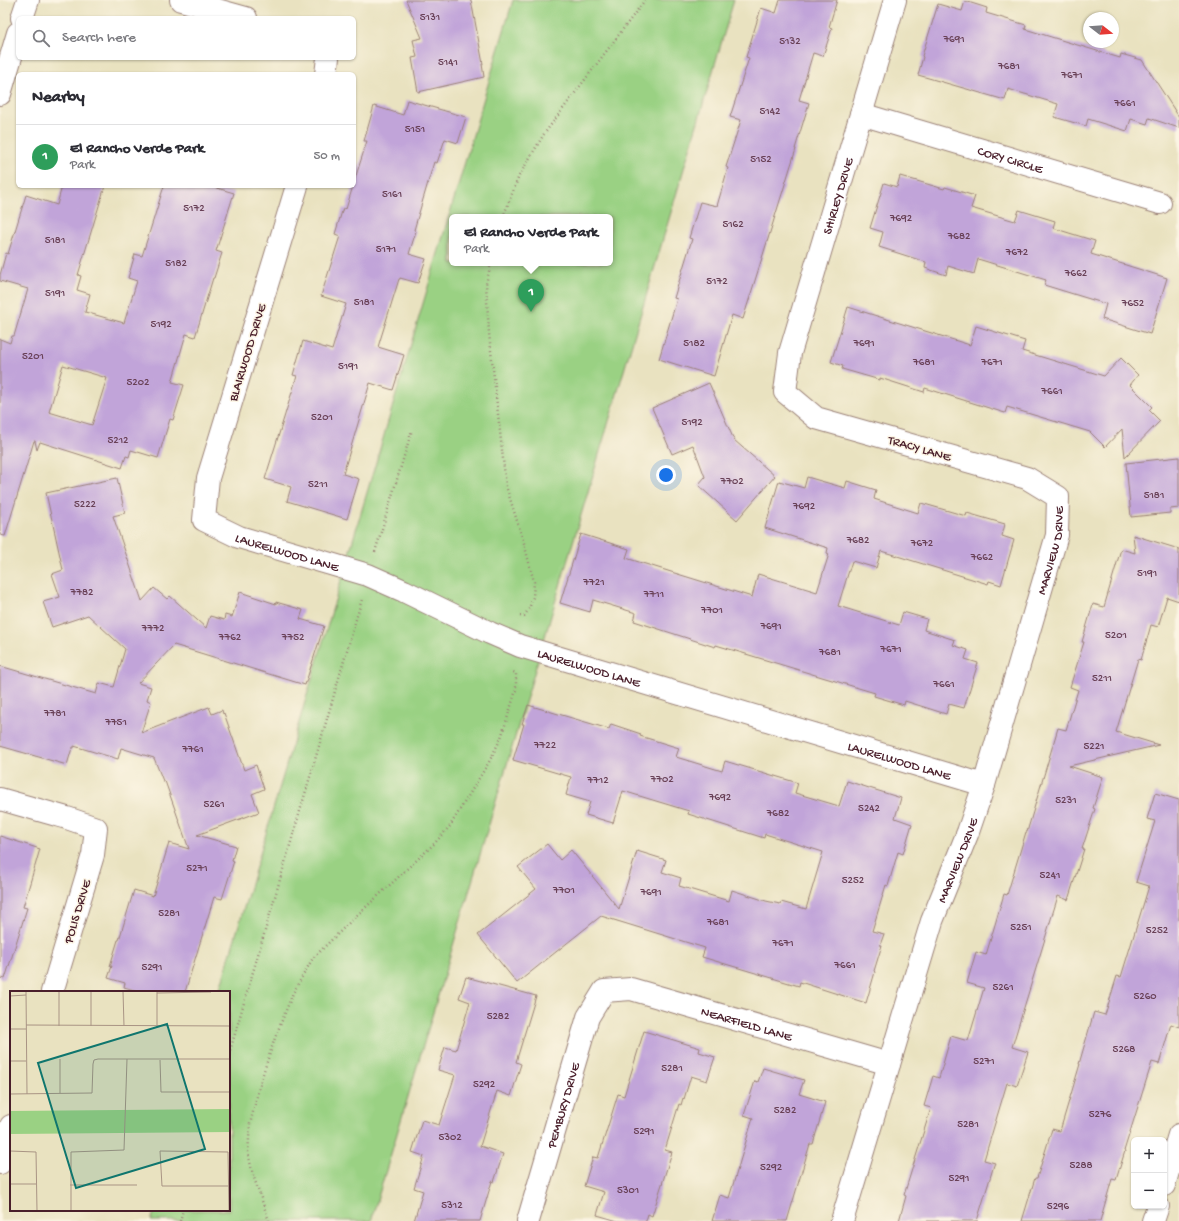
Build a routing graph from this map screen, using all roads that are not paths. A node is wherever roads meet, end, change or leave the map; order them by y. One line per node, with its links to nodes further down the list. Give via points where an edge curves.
1 (28, 0): 4 (street)
2 (181, 0): 5 (street)
3 (895, 0): 10 (street, SHIRLEY DRIVE)
4 (23, 16)
5 (239, 16)
6 (16, 40): 9 (street)
7 (328, 60): 8 (street)
8 (326, 72)
9 (0, 94)
10 (861, 114): 12 (street, CORY CIRCLE); 13 (street, SHIRLEY DRIVE, via 790,352)
11 (296, 188): 15 (street, BLAIRWOOD DRIVE, via 208,478)
12 (1160, 203)
13 (785, 392): 14 (street, TRACY LANE, via 816,418 1027,478)
14 (1058, 497): 16 (street, MARVIEW DRIVE, via 1057,534)
15 (204, 520): 16 (street, LAURELWOOD LANE, via 239,537 368,575 520,646)
16 (984, 785): 20 (street, MARVIEW DRIVE, via 932,921)
17 (0, 799): 18 (street, POLIS DRIVE, via 96,828 93,855)
18 (52, 991)
19 (604, 991): 20 (street, NEARFIELD LANE, via 631,989); 26 (street, PEMBURY DRIVE, via 588,1017)
20 (889, 1064): 27 (street, MARVIEW DRIVE)
21 (10, 1129): 23 (street)
22 (1179, 1135): 24 (street)
23 (0, 1163)
24 (1167, 1175)
25 (1157, 1209): 28 (street)
26 (528, 1221)
27 (842, 1221)
28 (1153, 1221)

